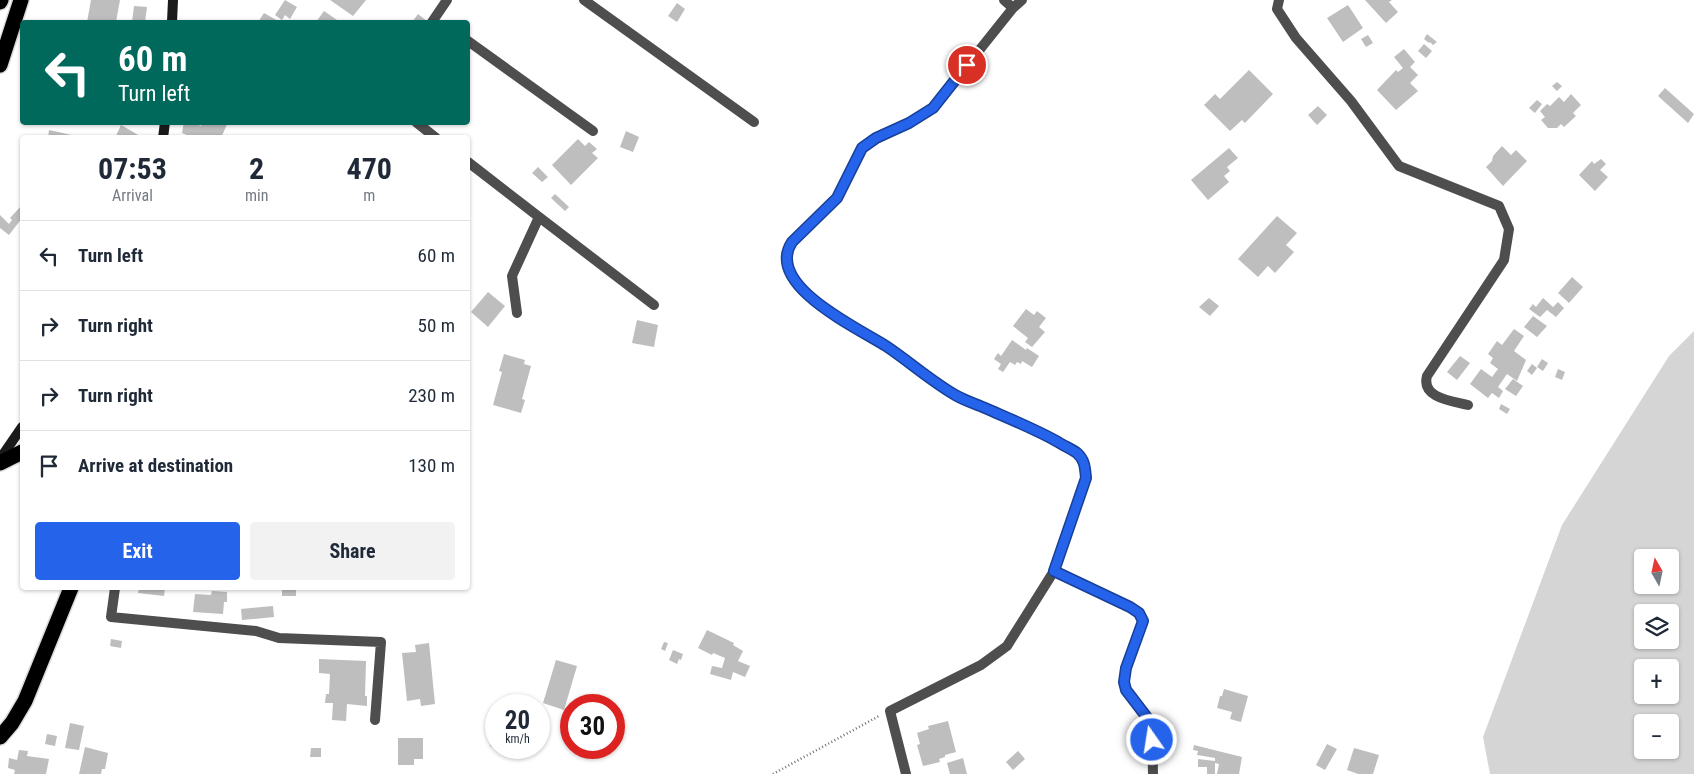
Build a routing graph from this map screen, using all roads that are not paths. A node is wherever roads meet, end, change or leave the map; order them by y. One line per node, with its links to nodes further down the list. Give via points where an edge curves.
1 (21, 0): 12 (highway)
2 (173, 0): 9 (street)
3 (447, 0): 10 (street)
4 (584, 0): 13 (street)
5 (1004, 0): 8 (street)
6 (1022, 0): 8 (street)
7 (1279, 0): 21 (street, via 1277,9 1296,38 1351,101 1399,166 1499,206 1509,229 1504,260 1426,380 1434,395)
8 (1013, 8): 26 (street, via 933,108 862,148 837,198 792,242 786,259 794,280 827,311 958,396 1041,432 1077,453 1085,464 1086,478)
9 (172, 20)
10 (437, 20)
11 (470, 42): 15 (street)
12 (0, 65)
13 (754, 122)
14 (420, 125): 16 (street)
15 (593, 131)
16 (432, 135)
17 (470, 164): 18 (street)
18 (539, 217): 19 (street); 20 (street, via 512,276)
19 (654, 305)
20 (518, 313)
21 (1468, 405)
22 (20, 430): 24 (street)
23 (20, 453): 25 (highway)
24 (0, 458)
25 (0, 463)
26 (1054, 571): 31 (street, via 1007,646 981,665 890,711); 32 (street, via 1130,607 1139,613 1143,621 1124,682 1126,690 1152,724)
27 (70, 590): 30 (highway, via 26,700)
28 (114, 590): 29 (street, via 111,617 256,630 279,638 381,642)
29 (375, 720)
30 (0, 737)
31 (906, 774)
32 (1153, 774)

